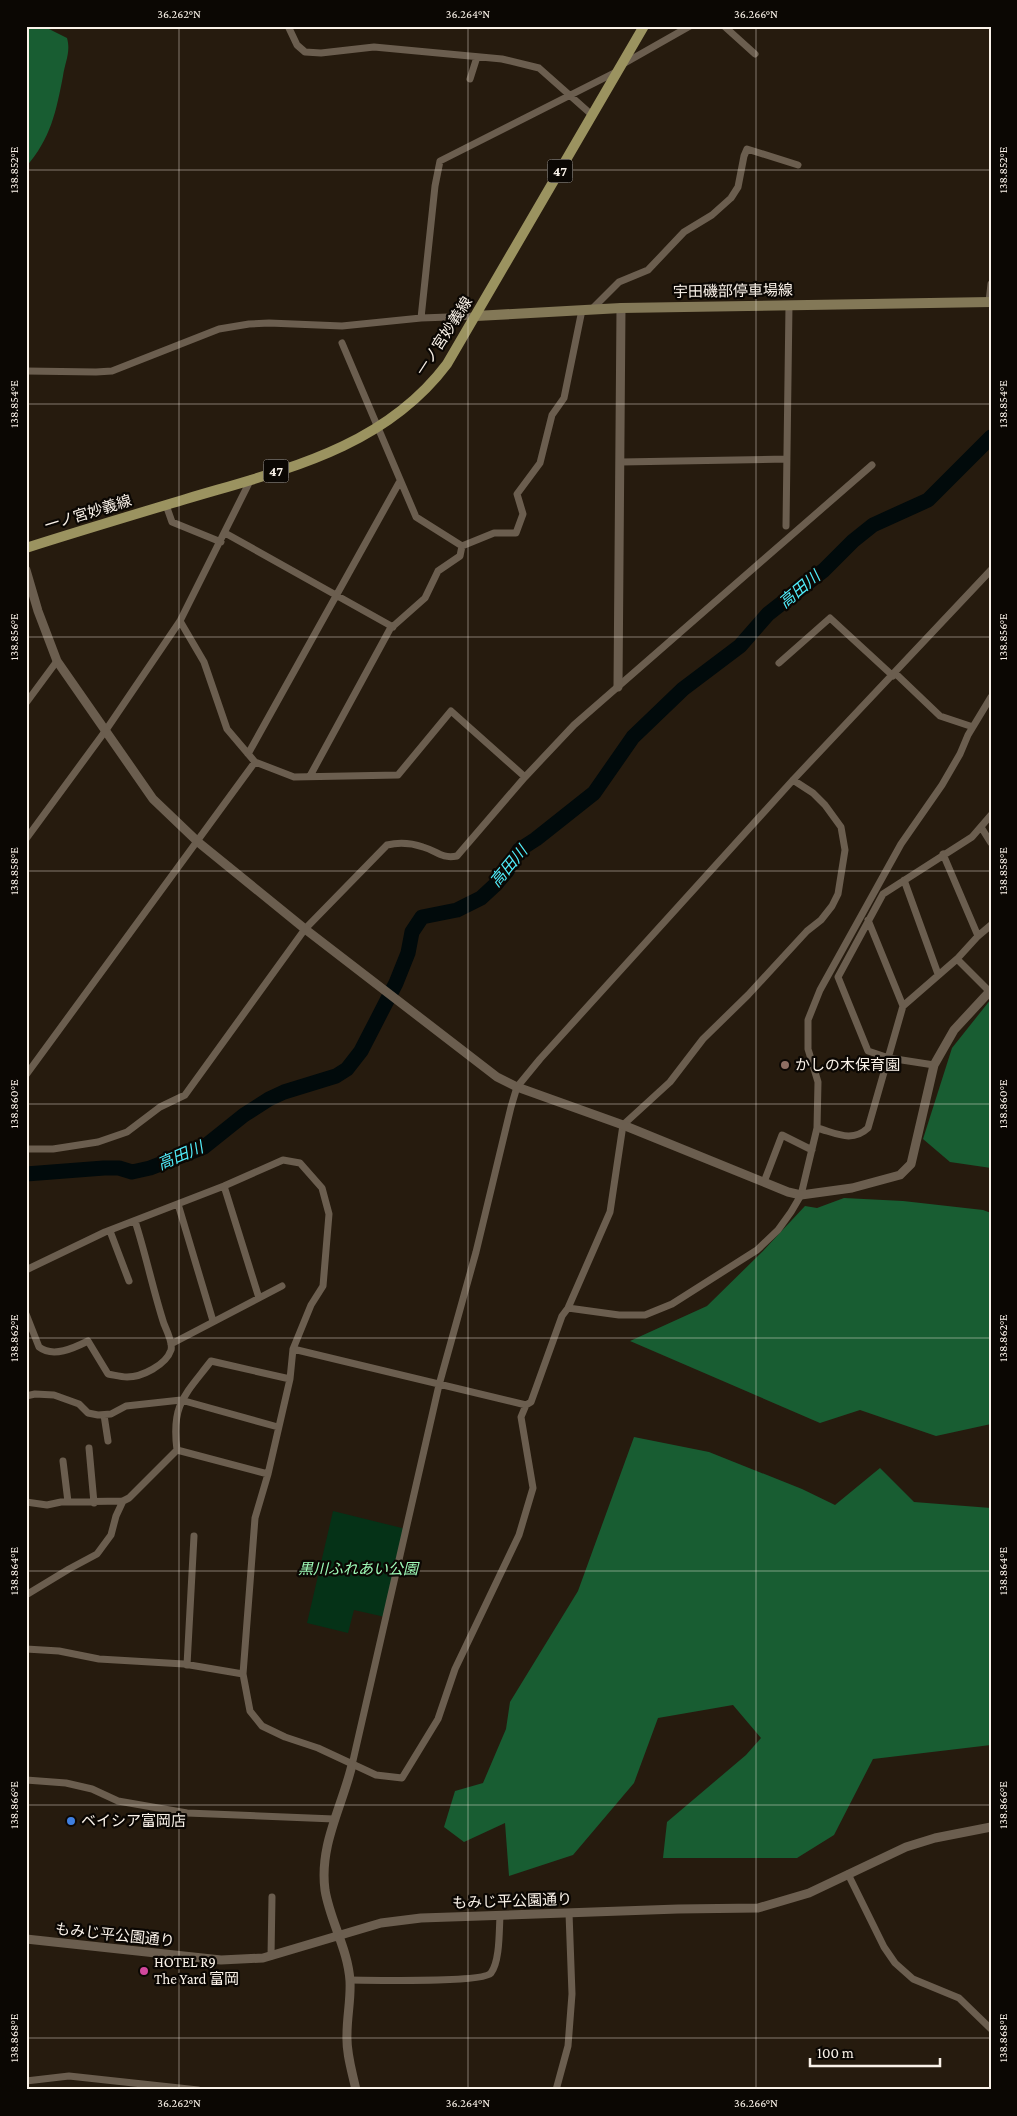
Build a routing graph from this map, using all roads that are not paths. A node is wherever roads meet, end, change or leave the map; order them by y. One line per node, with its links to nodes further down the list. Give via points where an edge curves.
1 (288, 26): 6 (street, via 297,45 305,52 374,47)
2 (644, 26): 7 (main road, 一ノ宮妙義線 / 47)
3 (690, 26): 7 (street)
4 (724, 26): 5 (street)
5 (755, 54)
6 (477, 57): 8 (street); 9 (street, via 539,68)
7 (620, 67): 9 (street); 10 (main road, 一ノ宮妙義線 / 47)
8 (470, 79)
9 (569, 96): 10 (street); 18 (street, via 440,161)
10 (592, 114): 17 (main road, 一ノ宮妙義線 / 47)
11 (798, 165): 16 (street, via 747,149 738,187 731,198 712,215 684,232 648,270 619,282)
12 (991, 284): 13 (street)
13 (990, 302): 14 (main road, 宇田磯部停車場線)
14 (788, 305): 15 (main road, 宇田磯部停車場線); 22 (street)
15 (621, 308): 16 (main road, 宇田磯部停車場線); 23 (street)
16 (587, 310): 17 (main road, 宇田磯部停車場線); 31 (street, via 564,398 552,414 540,463 517,494 523,514 516,533 494,533)
17 (476, 316): 18 (street); 21 (main road, 一ノ宮妙義線 / 47, via 448,364 431,384 412,403)
18 (421, 318): 20 (street, via 342,326 249,324 219,329 112,371)
19 (342, 343): 21 (street)
20 (26, 371)
21 (377, 428): 25 (main road, 一ノ宮妙義線 / 47, via 337,449); 26 (street)
22 (787, 459): 23 (street); 28 (street)
23 (621, 462): 42 (street)
24 (872, 465): 42 (street)
25 (251, 479): 27 (main road, 一ノ宮妙義線 / 47); 29 (street)
26 (400, 481): 31 (street, via 416,517); 36 (street)
27 (166, 505): 30 (street, via 172,522); 32 (main road, 一ノ宮妙義線 / 47)
28 (786, 526)
29 (225, 533): 30 (street); 36 (street)
30 (221, 542): 37 (street)
31 (462, 546): 38 (street, via 460,556 438,571 425,598)
32 (26, 548)
33 (26, 570): 35 (street)
34 (991, 570): 41 (street)
35 (28, 582): 39 (street)
36 (336, 595): 38 (street); 47 (street)
37 (180, 621): 46 (street); 47 (street, via 204,662 227,729)
38 (393, 627): 49 (street)
39 (57, 661): 44 (street); 46 (street)
40 (779, 663): 41 (street, via 830,618)
41 (894, 675): 45 (street, via 940,716); 51 (street)
42 (618, 687): 50 (street, via 574,725)
43 (991, 697): 45 (street)
44 (26, 703)
45 (973, 727): 72 (street, via 942,785 901,844 820,990 808,1020 808,1049 818,1082)
46 (106, 730): 54 (street); 55 (street, via 153,799)
47 (248, 754): 48 (street)
48 (256, 762): 49 (street, via 294,777); 55 (street)
49 (310, 776): 50 (street, via 398,775 451,710)
50 (525, 777): 61 (street, via 457,856 446,858 424,847 400,842 387,845)
51 (793, 780): 70 (street); 71 (street, via 813,793 841,827 845,850 838,894 821,920 704,1039 670,1082)
52 (991, 815): 53 (street)
53 (981, 827): 56 (street); 57 (street, via 972,838)
54 (26, 839)
55 (198, 842): 61 (street); 69 (street)
56 (991, 843)
57 (944, 854): 58 (street); 62 (street)
58 (904, 880): 59 (street, via 883,894); 64 (street)
59 (868, 920): 66 (street); 67 (street, via 838,977 868,1051)
60 (991, 925): 62 (street)
61 (305, 929): 70 (street, via 497,1077); 73 (street, via 185,1095 127,1132 98,1142 53,1149)
62 (978, 936): 63 (street)
63 (957, 958): 64 (street); 65 (street)
64 (938, 974): 66 (street)
65 (990, 990): 68 (street, via 954,1030)
66 (903, 1006): 67 (street)
67 (889, 1058): 68 (street); 72 (street, via 868,1128 860,1135 850,1137)
68 (934, 1066): 77 (street, via 911,1164 900,1175 852,1188)
69 (26, 1076)
70 (517, 1087): 71 (street); 91 (street)
71 (623, 1125): 75 (street); 85 (street, via 610,1212)
72 (817, 1128): 74 (street)
73 (26, 1149)
74 (812, 1150): 75 (street, via 782,1135); 77 (street)
75 (764, 1182): 77 (street)
76 (224, 1186): 78 (street); 84 (street); 89 (street, via 283,1160 300,1163 322,1188 329,1214 323,1286 311,1305)
77 (801, 1195): 85 (street, via 778,1230 757,1250 672,1304 645,1316 619,1316)
78 (178, 1204): 79 (street); 87 (street)
79 (135, 1221): 80 (street); 88 (street)
80 (110, 1230): 81 (street); 82 (street)
81 (26, 1270)
82 (129, 1281)
83 (282, 1286): 84 (street)
84 (259, 1298): 87 (street)
85 (568, 1308): 94 (street, via 562,1316 531,1402)
86 (26, 1314): 88 (street, via 42,1350 66,1351 88,1341 104,1369 116,1376 134,1376 152,1370 170,1353)
87 (213, 1322): 88 (street)
88 (171, 1344)
89 (293, 1349): 90 (street); 91 (street)
90 (290, 1379): 93 (street, via 211,1361); 96 (street)
91 (439, 1385): 94 (street); 111 (street)
92 (26, 1396): 95 (street, via 54,1395 79,1404 88,1413)
93 (180, 1400): 95 (street, via 126,1406); 96 (street); 99 (street, via 174,1428)
94 (526, 1405): 111 (street, via 521,1417 533,1488 518,1535 455,1669 438,1719 402,1778 376,1775)
95 (104, 1415): 97 (street)
96 (278, 1427): 101 (street)
97 (108, 1441)
98 (89, 1448): 105 (street)
99 (177, 1450): 101 (street); 102 (street, via 130,1498)
100 (63, 1461): 104 (street)
101 (268, 1474): 110 (street, via 255,1518)
102 (122, 1501): 105 (street); 107 (street, via 111,1535 97,1554)
103 (26, 1502): 104 (street, via 47,1505)
104 (68, 1502): 105 (street)
105 (94, 1503)
106 (194, 1536): 109 (street)
107 (26, 1595)
108 (26, 1649): 109 (street, via 99,1659)
109 (187, 1664): 110 (street)
110 (243, 1674): 111 (street, via 250,1712 262,1726)
111 (352, 1765): 113 (street)
112 (26, 1780): 113 (street, via 66,1783 118,1801 187,1813)
113 (334, 1819): 119 (street, via 325,1850 325,1890)
114 (991, 1827): 115 (street, もみじ平公園通り, via 906,1847)
115 (848, 1874): 117 (street, もみじ平公園通り, via 809,1893 758,1908); 123 (street, via 895,1963 913,1978 959,1998)
116 (272, 1897): 121 (street)
117 (569, 1913): 118 (street, もみじ平公園通り); 127 (street, via 572,1994 568,2046)
118 (500, 1916): 119 (street, もみじ平公園通り, via 381,1922); 122 (street, via 496,1958 489,1975 443,1980)
119 (339, 1935): 121 (street, もみじ平公園通り); 122 (street)
120 (26, 1939): 121 (street, もみじ平公園通り, via 221,1960)
121 (271, 1956)
122 (350, 1980): 126 (street, via 347,2054)
123 (991, 2029)
124 (26, 2082): 125 (street, via 69,2076)
125 (198, 2090)
126 (356, 2090)
127 (556, 2090)

